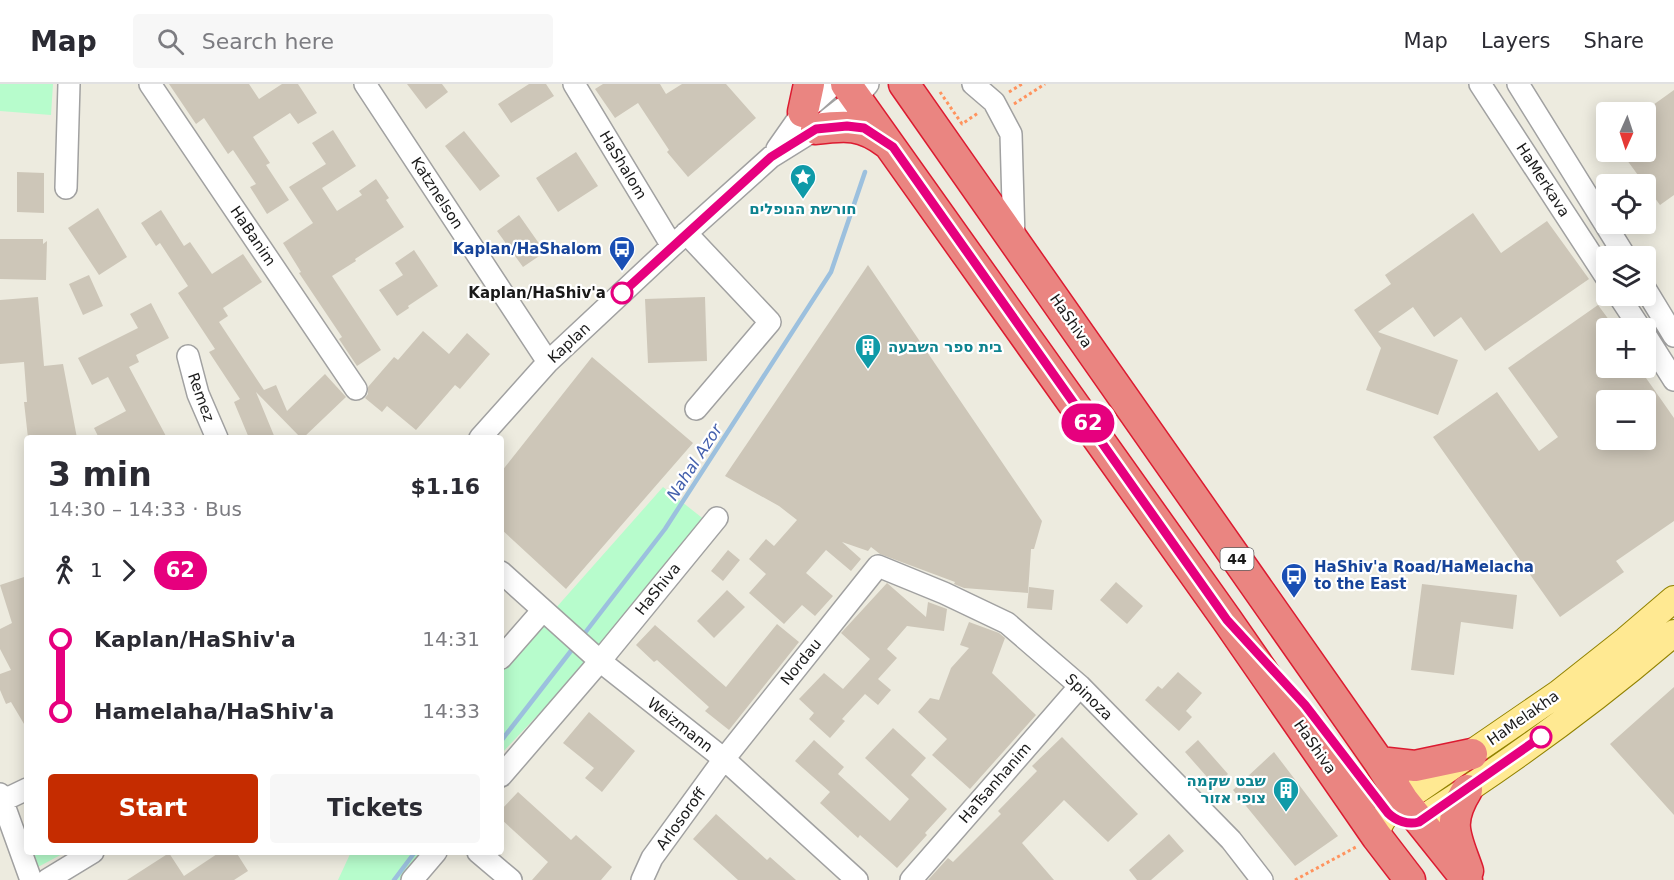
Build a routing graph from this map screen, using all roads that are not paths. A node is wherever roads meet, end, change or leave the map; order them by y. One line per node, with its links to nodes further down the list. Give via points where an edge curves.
1 (69, 84): 12 (street)
2 (150, 84): 23 (street, HaBanim)
3 (365, 84): 21 (street, Katznelson)
4 (574, 84): 14 (street, HaShalom)
5 (904, 84): 13 (highway, HaShiva / 44)
6 (973, 84): 13 (street, via 994,102 1011,134)
7 (1480, 84): 16 (street, HaMerkava)
8 (1518, 84): 15 (street, HaMerkava)
9 (851, 87): 10 (street, Kaplan); 11 (highway)
10 (809, 108): 11 (highway, via 847,126 864,128); 14 (street, Kaplan, via 771,157)
11 (893, 147): 43 (highway, via 1227,620 1305,705)
12 (66, 188)
13 (1014, 239): 38 (highway, HaShiva / 44)
14 (679, 240): 21 (street, Kaplan); 24 (street, HaShalom, via 771,322)
15 (1619, 246)
16 (1596, 262)
17 (1656, 306): 18 (street)
18 (1674, 336)
19 (1656, 352): 22 (street)
20 (188, 356): 25 (street, Remez, via 198,394)
21 (548, 362): 26 (street, Kaplan)
22 (1674, 380)
23 (356, 389)
24 (696, 409)
25 (216, 435)
26 (483, 435)
27 (717, 518): 34 (street, HaShiva)
28 (878, 566): 35 (street, Spinoza, via 1007,623); 37 (street, Nordau)
29 (504, 575): 31 (street, Weizmann)
30 (1674, 599): 36 (main road, HaMelakha, via 1559,693)
31 (543, 610): 33 (street); 34 (street, Weizmann)
32 (1674, 633): 41 (main road, HaMelakha, via 1578,711)
33 (504, 655)
34 (596, 657): 37 (street, Weizmann); 39 (street, HaShiva)
35 (1080, 686): 53 (street, HaTsanhanim); 54 (street, Spinoza, via 1231,840)
36 (1472, 754): 38 (highway, via 1415,766); 43 (main road, HaMelakha)
37 (724, 759): 51 (street, Arlosoroff, via 652,858); 52 (street, Weizmann)
38 (1379, 762): 43 (highway, HaShiva / 44)
39 (504, 772)
40 (24, 790): 42 (street)
41 (1467, 790): 43 (main road, HaMelakha); 56 (highway, via 1454,822)
42 (1, 797): 47 (street)
43 (1390, 823): 55 (highway, HaShiva / 44); 56 (highway, HaShiva / 44)
44 (88, 855): 48 (street)
45 (433, 855): 49 (street)
46 (482, 855): 50 (street)
47 (31, 880)
48 (47, 880)
49 (412, 880)
50 (511, 880)
51 (642, 880)
52 (857, 880)
53 (911, 880)
54 (1262, 880)
55 (1410, 880)
56 (1469, 880)

